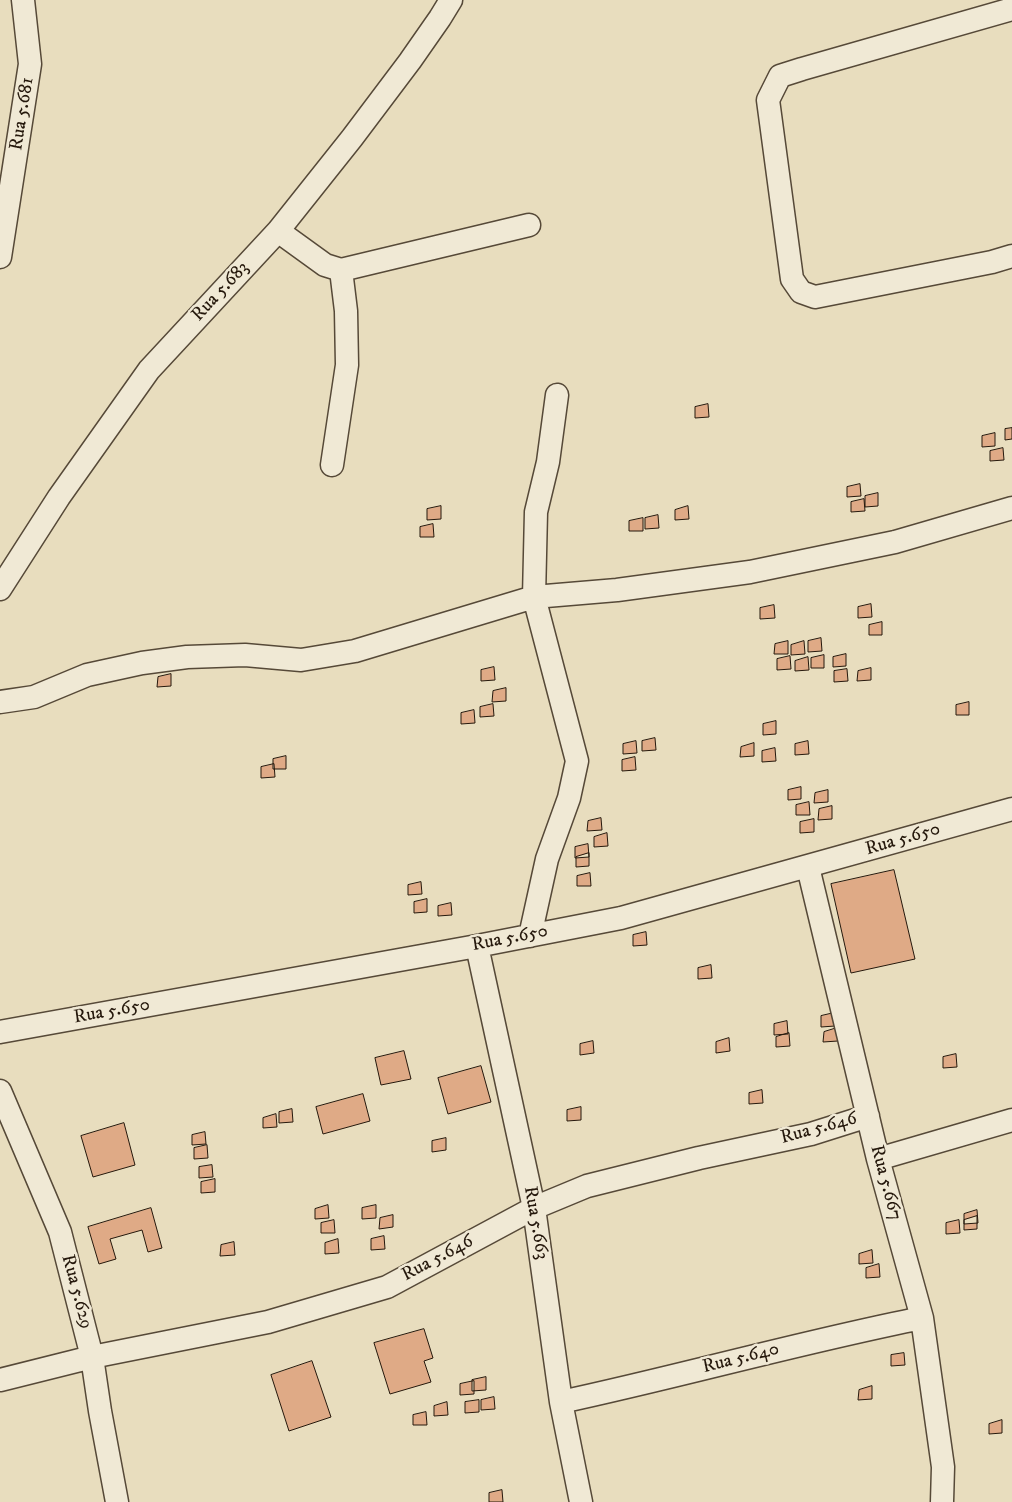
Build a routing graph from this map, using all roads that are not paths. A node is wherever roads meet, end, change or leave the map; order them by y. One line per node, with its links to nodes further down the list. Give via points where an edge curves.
1 (23, 0): 7 (street, Rua 5.681, via 30,64)
2 (451, 0): 5 (street, Rua 5.683, via 410,61)
3 (1012, 9): 6 (street, via 780,76 768,100 792,279 801,292 815,297)
4 (529, 225): 8 (street)
5 (278, 231): 8 (street, via 325,265); 12 (street, Rua 5.683, via 149,370 59,497)
6 (1012, 256)
7 (0, 257)
8 (341, 270): 10 (street, via 347,365)
9 (557, 395): 13 (street, via 548,462 536,512)
10 (332, 465)
11 (1012, 508): 13 (street, via 895,542 750,572 617,590)
12 (0, 589)
13 (534, 596): 14 (street, via 355,651 301,660 245,655 169,659 87,675 34,697); 17 (street, via 577,761 570,798 547,859)
14 (0, 702)
15 (1012, 809): 16 (street, Rua 5.650)
16 (808, 867): 17 (street, Rua 5.650, via 621,918); 21 (street, Rua 5.667)
17 (530, 936): 18 (street, Rua 5.650)
18 (477, 946): 19 (street, Rua 5.650); 24 (street, Rua 5.663)
19 (0, 1032)
20 (0, 1091): 26 (street, Rua 5.629, via 60,1232)
21 (868, 1116): 23 (street, Rua 5.667); 24 (street, Rua 5.646, via 811,1134 588,1186)
22 (1012, 1120): 23 (street)
23 (878, 1159): 25 (street, Rua 5.667)
24 (534, 1208): 26 (street, Rua 5.646, via 386,1286 268,1322); 28 (street, Rua 5.663)
25 (922, 1318): 28 (street, Rua 5.640); 31 (street, Rua 5.667, via 943,1467)
26 (92, 1357): 27 (street, Rua 5.646); 29 (street, Rua 5.629)
27 (0, 1380)
28 (561, 1402): 30 (street, Rua 5.663)
29 (117, 1502)
30 (581, 1502)
31 (942, 1502)

